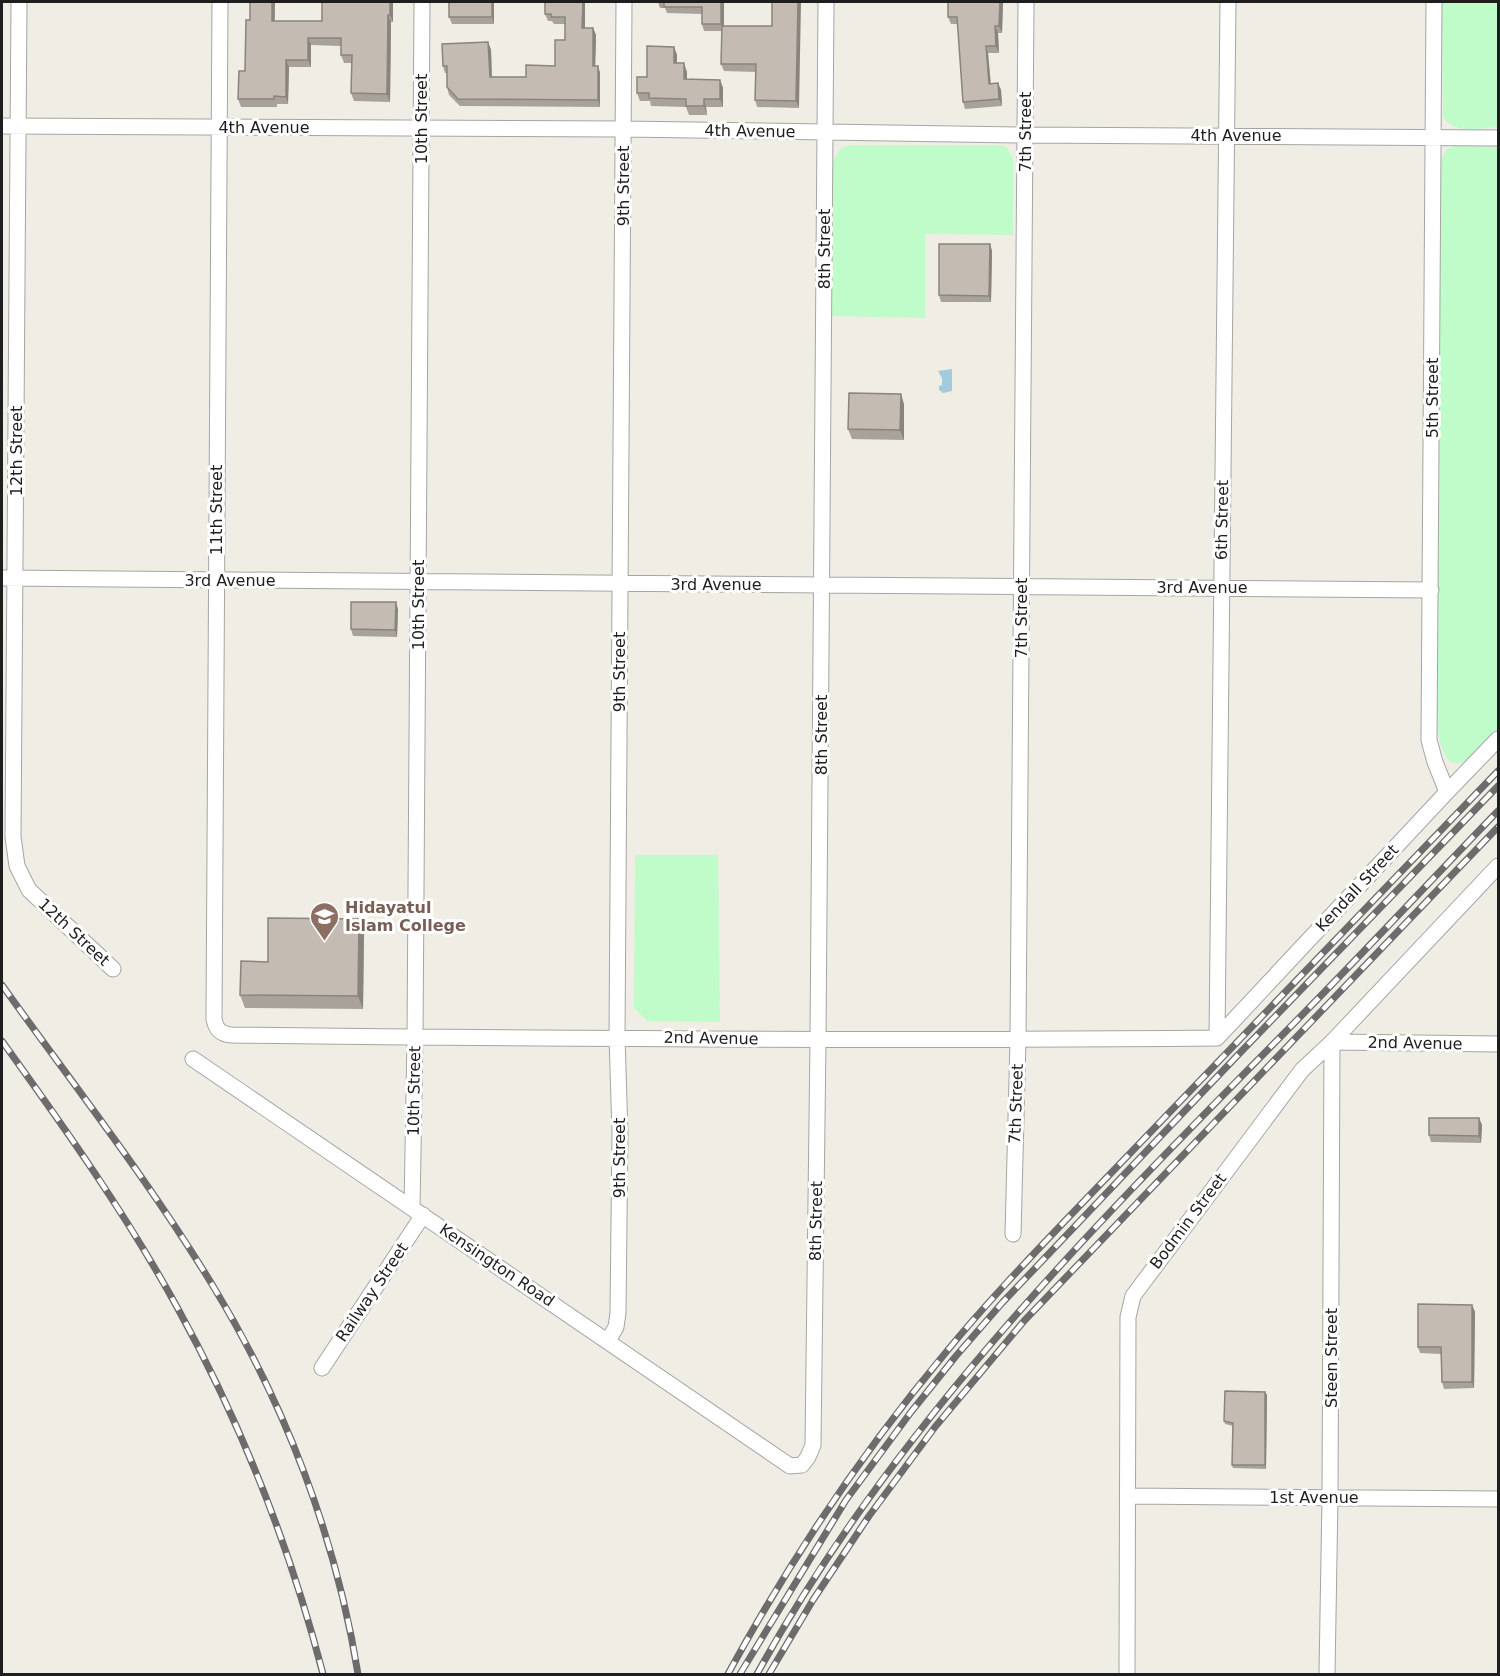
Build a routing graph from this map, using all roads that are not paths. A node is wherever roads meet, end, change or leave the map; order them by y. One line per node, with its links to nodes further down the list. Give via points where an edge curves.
1 (19, 2): 10 (street, 12th Street)
2 (220, 2): 11 (street, 11th Street)
3 (422, 2): 12 (street, 10th Street)
4 (624, 2): 13 (street, 9th Street)
5 (826, 2): 14 (street, 8th Street)
6 (1026, 2): 15 (street, 7th Street)
7 (1228, 2): 16 (street, 6th Street)
8 (1434, 2): 17 (street, 5th Street)
9 (2, 126): 10 (street, 4th Avenue)
10 (18, 126): 11 (street, 4th Avenue); 19 (street, 12th Street)
11 (219, 127): 12 (street, 4th Avenue); 20 (street, 11th Street)
12 (421, 128): 13 (street, 4th Avenue); 21 (street, 10th Street)
13 (623, 129): 14 (street, 4th Avenue); 22 (street, 9th Street)
14 (825, 133): 15 (street, 4th Avenue); 23 (street, 8th Street)
15 (1025, 135): 16 (street, 4th Avenue); 24 (street, 7th Street)
16 (1228, 135): 17 (street, 4th Avenue); 25 (street, 6th Street)
17 (1433, 137): 18 (street, 4th Avenue); 26 (street, 5th Street)
18 (1498, 138)
19 (8, 578): 20 (street, 3rd Avenue); 30 (street, 12th Street, via 17,867 28,890)
20 (216, 580): 21 (street, 3rd Avenue); 31 (street, 11th Street)
21 (418, 582): 22 (street, 3rd Avenue); 32 (street, 10th Street)
22 (620, 583): 23 (street, 3rd Avenue); 33 (street, 9th Street)
23 (822, 585): 24 (street, 3rd Avenue); 35 (street, 8th Street)
24 (1021, 586): 25 (street, 3rd Avenue); 36 (street, 7th Street)
25 (1221, 587): 26 (street, 3rd Avenue); 34 (street, 6th Street)
26 (1431, 590): 28 (street, 5th Street, via 1429,740)
27 (1498, 739): 28 (street, Kendall Street)
28 (1447, 792): 34 (street, Kendall Street)
29 (1498, 866): 37 (street, Bodmin Street)
30 (113, 969)
31 (214, 1019): 32 (street, 2nd Avenue, via 219,1031 231,1035)
32 (415, 1037): 33 (street, 2nd Avenue); 40 (street, 10th Street)
33 (617, 1037): 35 (street, 2nd Avenue); 42 (street, 9th Street, via 618,1313)
34 (1216, 1038): 36 (street, 2nd Avenue)
35 (818, 1040): 36 (street, 2nd Avenue); 44 (street, 8th Street, via 813,1445)
36 (1018, 1040): 41 (street, 7th Street)
37 (1332, 1042): 38 (street, 2nd Avenue); 45 (street, Bodmin Street, via 1302,1070 1133,1296 1128,1317); 46 (street, Steen Street)
38 (1498, 1044)
39 (193, 1059): 40 (street, Kensington Road)
40 (417, 1211): 42 (street, Kensington Road); 43 (street, Railway Street)
41 (1012, 1234)
42 (608, 1341): 44 (street, Kensington Road, via 790,1466)
43 (322, 1368)
44 (802, 1465)
45 (1129, 1496): 46 (street, 1st Avenue); 48 (street, Bodmin Street)
46 (1330, 1497): 47 (street, 1st Avenue); 49 (street, Steen Street)
47 (1498, 1499)
48 (1127, 1674)
49 (1327, 1674)

